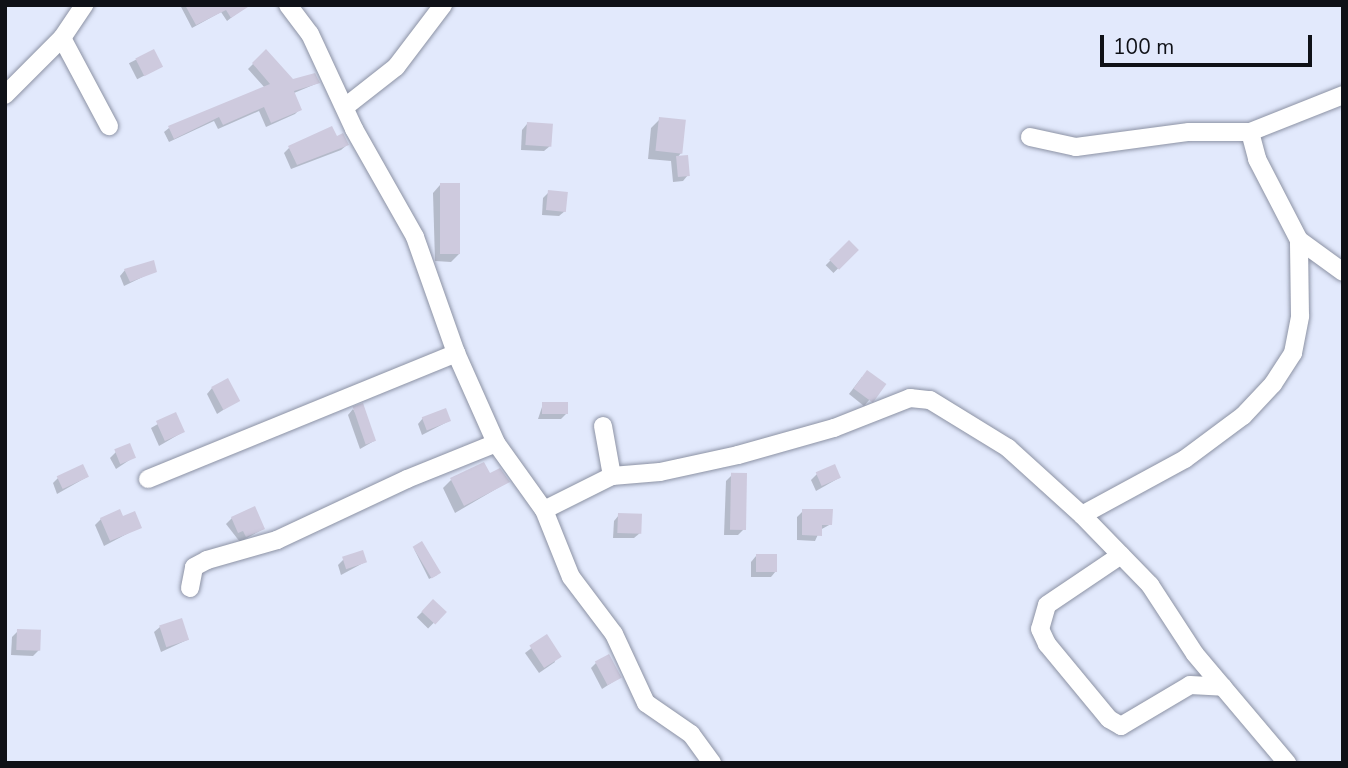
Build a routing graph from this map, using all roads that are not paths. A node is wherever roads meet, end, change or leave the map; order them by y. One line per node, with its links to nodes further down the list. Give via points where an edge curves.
1 (84, 5): 4 (street)
2 (288, 5): 7 (street, via 310,34)
3 (443, 5): 7 (street, via 396,67)
4 (62, 38): 5 (street); 8 (street)
5 (5, 95)
6 (1343, 95): 9 (street)
7 (345, 107): 13 (street, via 415,237)
8 (109, 126)
9 (1250, 132): 10 (street, via 1189,132 1076,146); 11 (street, via 1257,159)
10 (1030, 137)
11 (1299, 240): 12 (street); 19 (street, via 1300,316 1293,353 1273,384 1243,416 1185,459)
12 (1343, 272)
13 (456, 353): 15 (street); 17 (street)
14 (603, 426): 16 (street)
15 (496, 443): 18 (street); 21 (street, via 277,540 207,560 194,567)
16 (612, 476): 18 (street); 19 (street, via 660,472 738,455 834,428 910,398 930,400 1008,448)
17 (148, 479)
18 (544, 510): 23 (street, via 571,577 614,634 646,703 691,734)
19 (1082, 514): 20 (street)
20 (1121, 555): 22 (street, via 1150,586); 22 (street, via 1047,605 1040,629 1047,644 1109,719 1121,726 1190,685)
21 (190, 588)
22 (1223, 687): 24 (street)
23 (712, 763)
24 (1287, 763)

